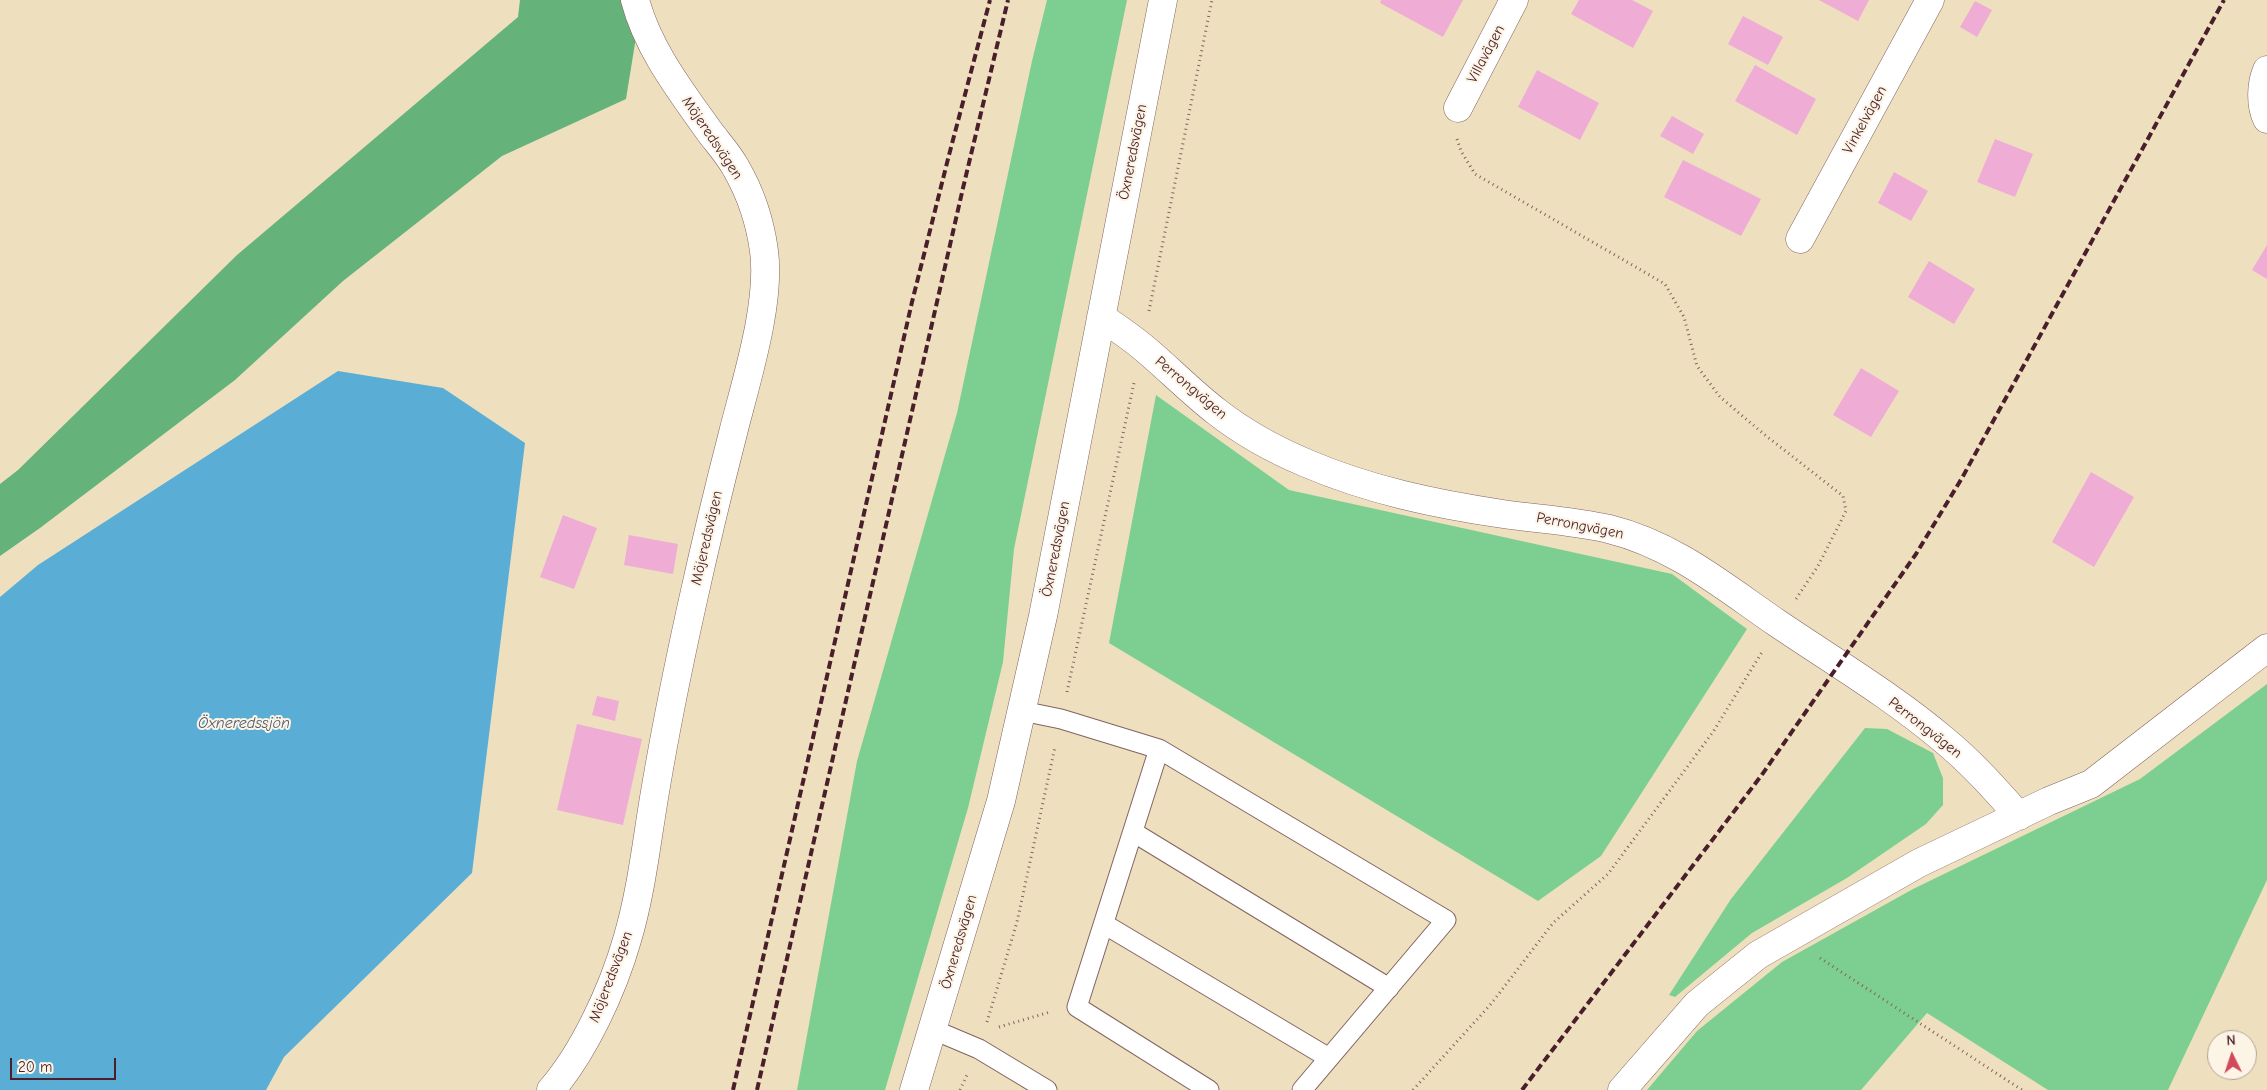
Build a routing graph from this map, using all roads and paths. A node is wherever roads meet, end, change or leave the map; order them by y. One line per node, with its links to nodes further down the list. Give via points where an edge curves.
1 (635, 0): 26 (street, Möjeredsvägen, via 654,50 735,167 755,208 764,253 763,292 756,342 691,607 627,941 587,1036)
2 (1163, 0): 10 (street, Öxneredsvägen)
3 (1212, 0): 11 (path)
4 (1514, 0): 7 (street, Villavägen)
5 (1930, 0): 9 (street, Vinkelvägen)
6 (2267, 70): 8 (street, via 2263,79)
7 (1458, 108): 12 (path, via 1456,132 1461,151 1475,174 1665,284 1684,318 1697,366 1720,397 1843,496 1846,511 1818,566)
8 (2267, 119)
9 (1800, 239)
10 (1101, 317): 11 (street, Perrongvägen); 14 (street, Öxneredsvägen, via 1044,616)
11 (1142, 346): 12 (street, Perrongvägen, via 1218,413 1266,444 1306,463 1410,498 1566,521 1653,543 1692,563); 15 (path)
12 (1778, 624): 17 (street, Perrongvägen, via 1840,664 1942,738 1980,772); 31 (path, via 1713,732 1608,874 1553,923 1490,1004)
13 (2267, 648): 17 (street, via 2091,784)
14 (1022, 711): 15 (lane); 23 (street, Öxneredsvägen, via 1001,801)
15 (1061, 719): 16 (lane); 24 (path, via 1017,922)
16 (1159, 749): 18 (lane); 21 (lane, via 1446,920)
17 (2019, 816): 20 (street, via 1919,863)
18 (1133, 832): 19 (lane); 21 (lane)
19 (1104, 924): 22 (lane); 25 (lane)
20 (1788, 937): 32 (street, via 1758,955 1697,1004); 33 (path)
21 (1389, 988): 25 (lane)
22 (1077, 1007): 24 (path, via 1037,1015); 29 (lane)
23 (934, 1030): 24 (lane); 27 (street, Öxneredsvägen)
24 (982, 1041): 28 (lane)
25 (1329, 1058): 30 (lane)
26 (551, 1090)
27 (914, 1090)
28 (1047, 1090)
29 (1209, 1090)
30 (1302, 1090)
31 (1413, 1090)
32 (1622, 1090)
33 (2022, 1090)

